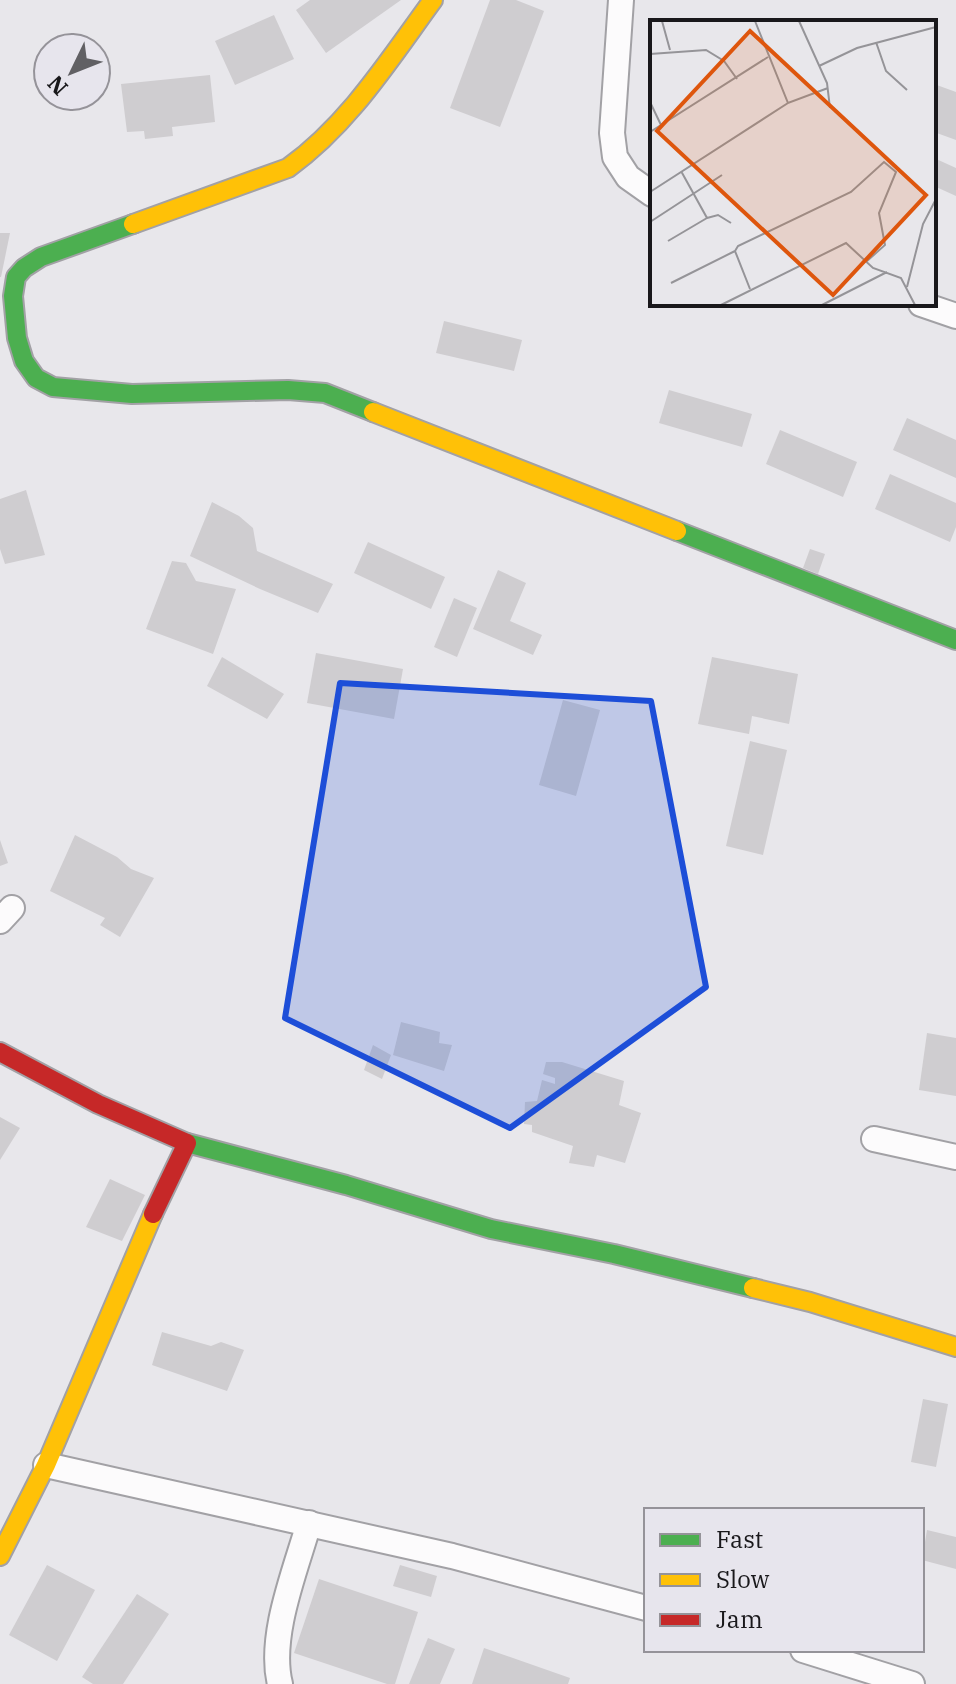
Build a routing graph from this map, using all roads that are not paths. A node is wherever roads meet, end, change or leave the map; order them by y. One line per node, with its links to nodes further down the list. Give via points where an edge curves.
1 (433, 0): 6 (street, via 313,153 288,168 26,266 15,278 12,295 21,356 29,371 53,387 132,394 325,393)
2 (621, 0): 3 (street, via 615,157 628,177)
3 (650, 193)
4 (927, 306): 5 (street)
5 (956, 316)
6 (956, 640)
7 (0, 1052): 9 (street)
8 (874, 1139): 10 (street)
9 (187, 1143): 11 (street, via 491,1229 810,1302); 12 (street)
10 (956, 1157)
11 (956, 1347)
12 (46, 1465): 13 (street); 14 (street)
13 (309, 1523): 15 (street); 17 (street, via 281,1623)
14 (0, 1556)
15 (644, 1607)
16 (809, 1652): 18 (street)
17 (280, 1684)
18 (910, 1684)

